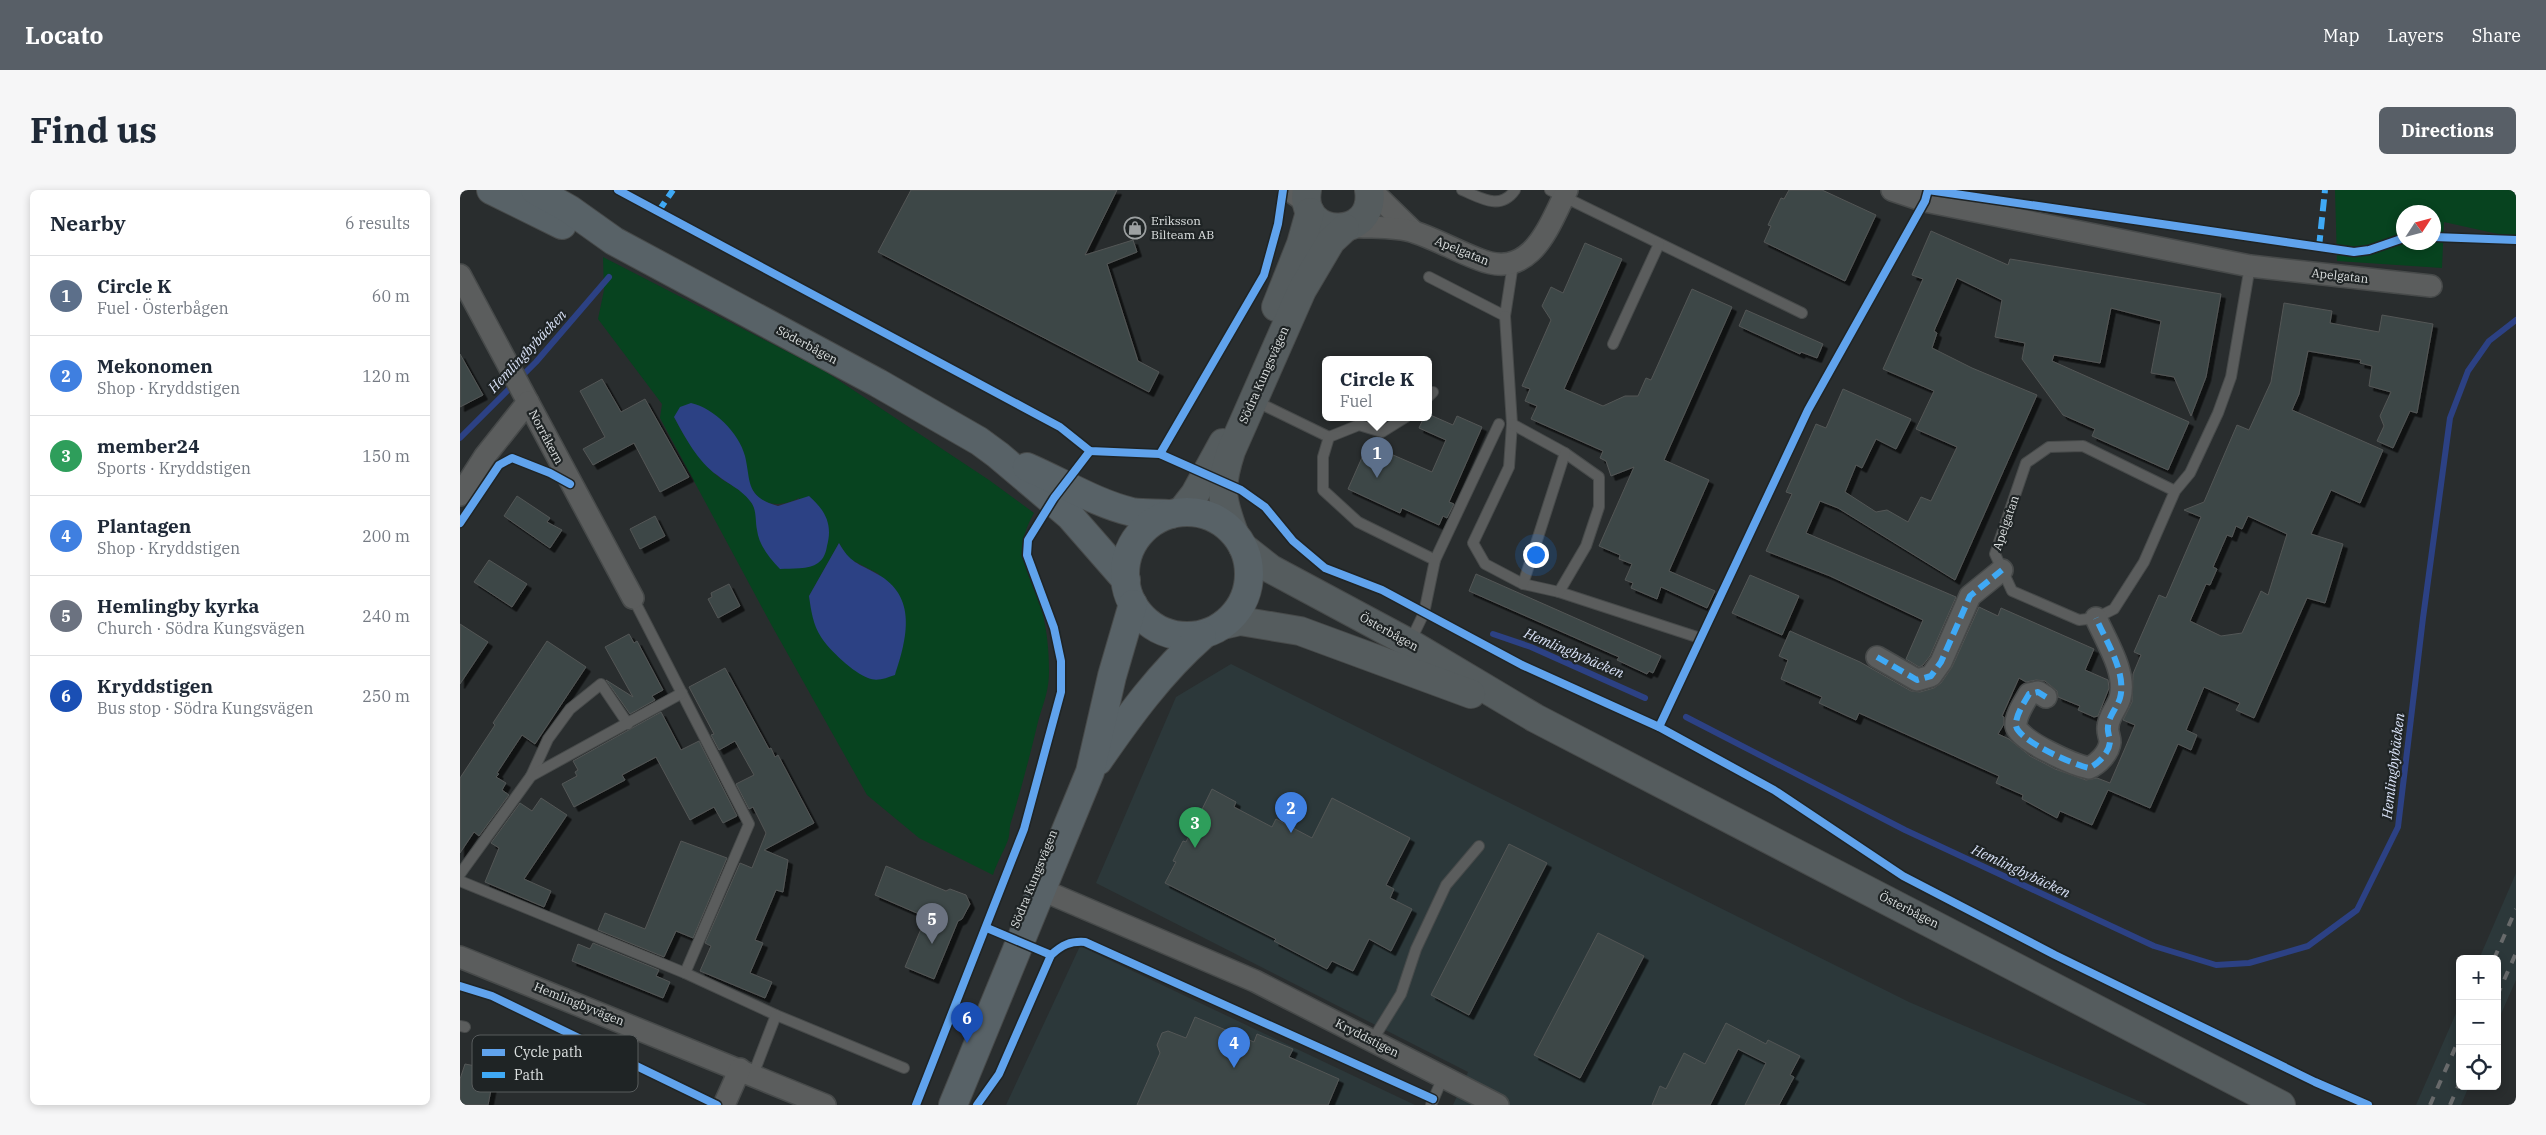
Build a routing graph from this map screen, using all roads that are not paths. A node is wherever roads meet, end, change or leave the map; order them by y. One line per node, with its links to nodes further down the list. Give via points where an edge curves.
1 (491, 190): 11 (main road, Söderbågen, via 563,225)
2 (535, 190): 11 (main road, Söderbågen, via 569,208)
3 (1370, 190): 9 (main road, Södra Kungsvägen, via 1366,212); 10 (street, Apelgatan)
4 (1462, 190): 5 (lane, via 1495,203 1503,201)
5 (1515, 190)
6 (1892, 190): 14 (street, Apelgatan, via 1925,201)
7 (1560, 192): 12 (lane); 13 (street, via 1548,229 1534,250)
8 (1303, 199): 9 (main road, via 1322,225); 31 (main road, Södra Kungsvägen, via 1301,244 1222,445 1195,494)
9 (1347, 227): 10 (street, Apelgatan); 22 (main road, Södra Kungsvägen, via 1331,241 1302,290)
10 (1413, 231): 13 (street, Apelgatan, via 1492,264)
11 (614, 241): 28 (main road, Söderbågen, via 878,383)
12 (1660, 244): 18 (lane); 20 (lane)
13 (1513, 264): 19 (lane)
14 (2250, 266): 17 (street, Apelgatan); 29 (lane, via 2231,377 2190,473)
15 (460, 275): 21 (street, Norråkern)
16 (1429, 277): 19 (lane)
17 (2431, 286)
18 (1802, 313)
19 (1505, 316): 25 (lane)
20 (1614, 344)
21 (519, 386): 30 (street, via 485,456); 38 (street, Norråkern)
22 (1253, 400): 26 (lane); 32 (main road, Södra Kungsvägen, via 1224,474 1223,503)
23 (1400, 421): 26 (lane, via 1382,432 1359,425)
24 (1498, 424): 33 (lane)
25 (1512, 424): 27 (lane); 35 (lane, via 1509,466 1473,542 1485,564)
26 (1329, 437): 33 (lane, via 1323,457 1324,490 1358,522)
27 (1565, 453): 35 (lane); 37 (lane, via 1599,478 1599,507 1586,546)
28 (998, 455): 31 (main road, Söderbågen, via 1119,508 1134,512); 36 (main road, Söderbågen, via 1070,516)
29 (2175, 491): 34 (lane, Apelgatan, via 2083,446 2049,447 2026,463 1995,554); 39 (lane, via 2144,562 2114,609)
30 (460, 495)
31 (1176, 513): 32 (main road, via 1195,512 1210,516 1224,523); 36 (main road, via 1149,525 1138,536 1125,568)
32 (1239, 540): 40 (main road, via 1248,560 1248,589 1242,605); 42 (main road, Österbågen, via 1271,569)
33 (1435, 560): 42 (lane, via 1424,612)
34 (2002, 570): 39 (lane, Apelgatan, via 2012,591 2079,620); 43 (street, via 1970,596 1931,676 1917,680)
35 (1523, 584): 37 (lane)
36 (1129, 592): 40 (main road, via 1152,627 1168,635 1185,638); 48 (main road, Södra Kungsvägen)
37 (1559, 592): 41 (lane)
38 (633, 598): 44 (lane)
39 (2096, 618): 45 (street, via 2113,655 2121,684 2120,698 2108,726 2110,742 2095,765 2089,768 2072,763 2018,733 2016,724 2029,694 2038,692)
40 (1212, 631): 46 (main road, Österbågen, via 1240,621 1300,631); 48 (main road, Södra Kungsvägen, via 1184,652 1134,708)
41 (1700, 638)
42 (1410, 643): 46 (main road, Österbågen)
43 (1876, 657)
44 (682, 693): 47 (lane); 55 (lane, via 749,824)
45 (2046, 697)
46 (1535, 718): 66 (main road, Österbågen)
47 (628, 724): 49 (lane); 49 (lane, via 601,684 570,709 548,739)
48 (1090, 772): 53 (main road, Södra Kungsvägen)
49 (531, 776): 51 (lane)
50 (1478, 846): 57 (lane, via 1446,885 1416,949 1400,994)
51 (460, 874)
52 (460, 881): 55 (lane)
53 (1042, 890): 57 (street, Kryddstigen, via 1255,981); 63 (main road, Södra Kungsvägen)
54 (460, 957): 59 (street, Hemlingbyvägen)
55 (685, 973): 56 (lane)
56 (776, 1015): 58 (lane); 59 (lane)
57 (1372, 1041): 60 (street, Kryddstigen)
58 (904, 1068)
59 (746, 1072): 61 (street); 62 (street, Hemlingbyvägen)
60 (1443, 1077): 64 (lane); 65 (street, Kryddstigen)
61 (724, 1105)
62 (825, 1105)
63 (953, 1105)
64 (1431, 1105)
65 (1498, 1105)
66 (2281, 1105)

